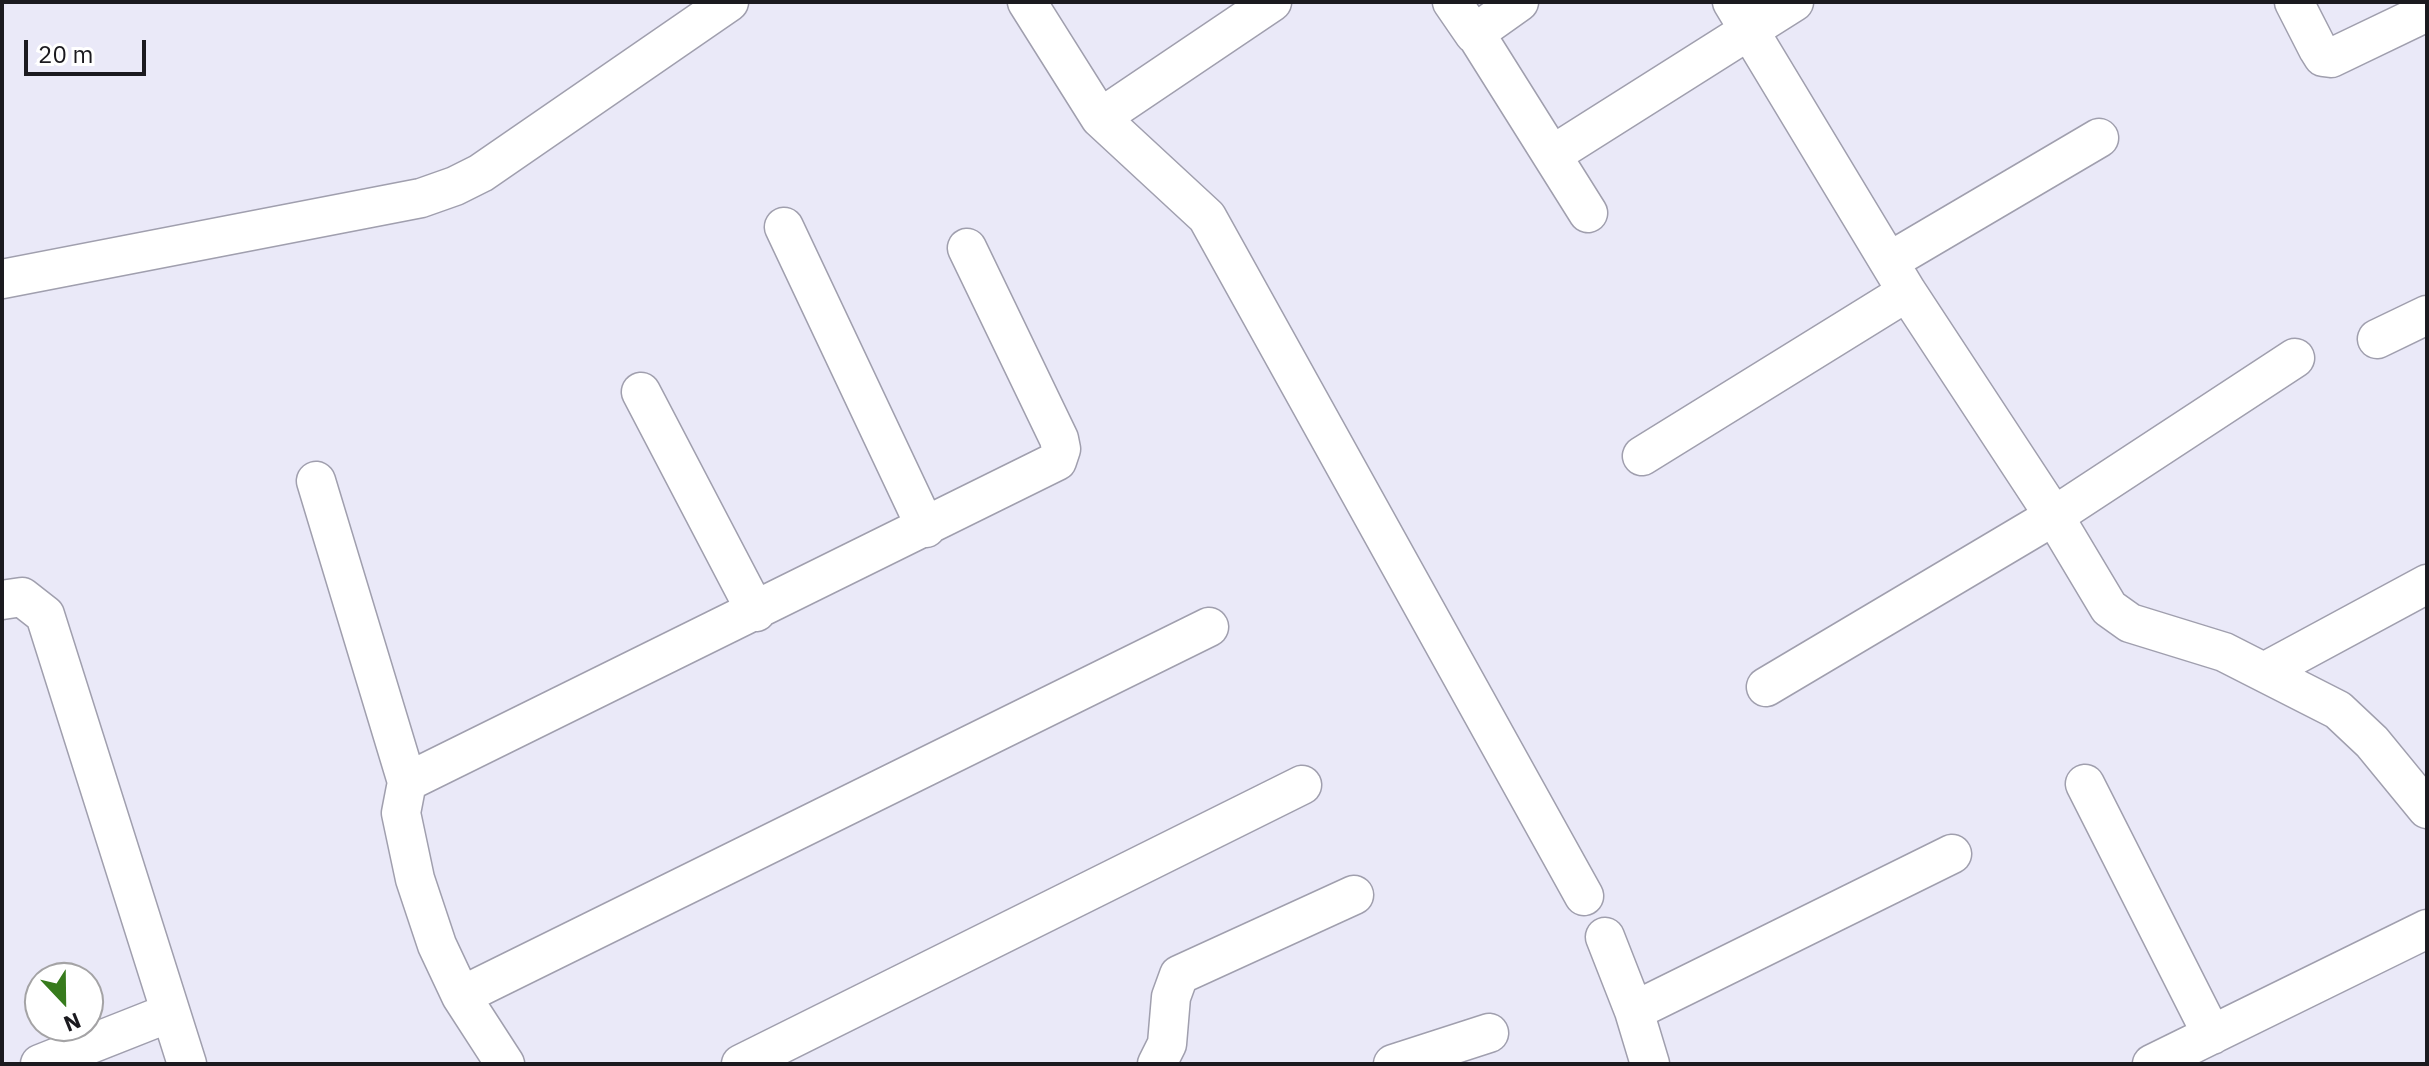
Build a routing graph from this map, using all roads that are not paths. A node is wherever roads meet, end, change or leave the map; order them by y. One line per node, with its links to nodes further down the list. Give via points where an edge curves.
1 (729, 2): 18 (street, via 455,186 421,198)
2 (1027, 2): 11 (street)
3 (1272, 2): 11 (street)
4 (1452, 2): 10 (street)
5 (1519, 2): 10 (street)
6 (1794, 2): 9 (street)
7 (2294, 2): 8 (street, via 2323,57 2331,58)
8 (2427, 12)
9 (1740, 16): 13 (street); 17 (street)
10 (1475, 33): 13 (street)
11 (1100, 118): 39 (street, via 1207,217)
12 (2099, 138): 17 (street)
13 (1552, 155): 14 (street)
14 (1588, 213)
15 (784, 227): 26 (street)
16 (967, 248): 26 (street, via 1061,449 1048,468)
17 (1899, 276): 23 (street); 25 (street)
18 (2, 279)
19 (2427, 315): 20 (street)
20 (2377, 339)
21 (2295, 358): 25 (street)
22 (641, 392): 29 (street)
23 (1642, 456)
24 (316, 481): 33 (street)
25 (2054, 516): 31 (street, via 2117,615 2194,640); 32 (street)
26 (926, 528): 29 (street)
27 (2427, 584): 31 (street)
28 (2, 600): 44 (street, via 22,597 45,615)
29 (756, 612): 33 (street)
30 (1209, 627): 42 (street)
31 (2264, 672): 36 (street, via 2338,710)
32 (1766, 687)
33 (407, 782): 42 (street, via 401,813 415,879)
34 (2085, 784): 46 (street)
35 (1302, 785): 50 (street)
36 (2427, 809)
37 (1952, 854): 43 (street)
38 (1354, 895): 51 (street, via 1179,975 1171,997 1167,1044)
39 (1584, 896)
40 (2427, 929): 46 (street)
41 (1605, 937): 43 (street)
42 (461, 996): 49 (street)
43 (1634, 1011): 53 (street)
44 (169, 1013): 47 (street); 48 (street)
45 (1489, 1033): 52 (street)
46 (2212, 1035): 54 (street)
47 (40, 1064)
48 (187, 1064)
49 (505, 1064)
50 (741, 1064)
51 (1157, 1064)
52 (1393, 1064)
53 (1650, 1064)
54 (2152, 1064)

